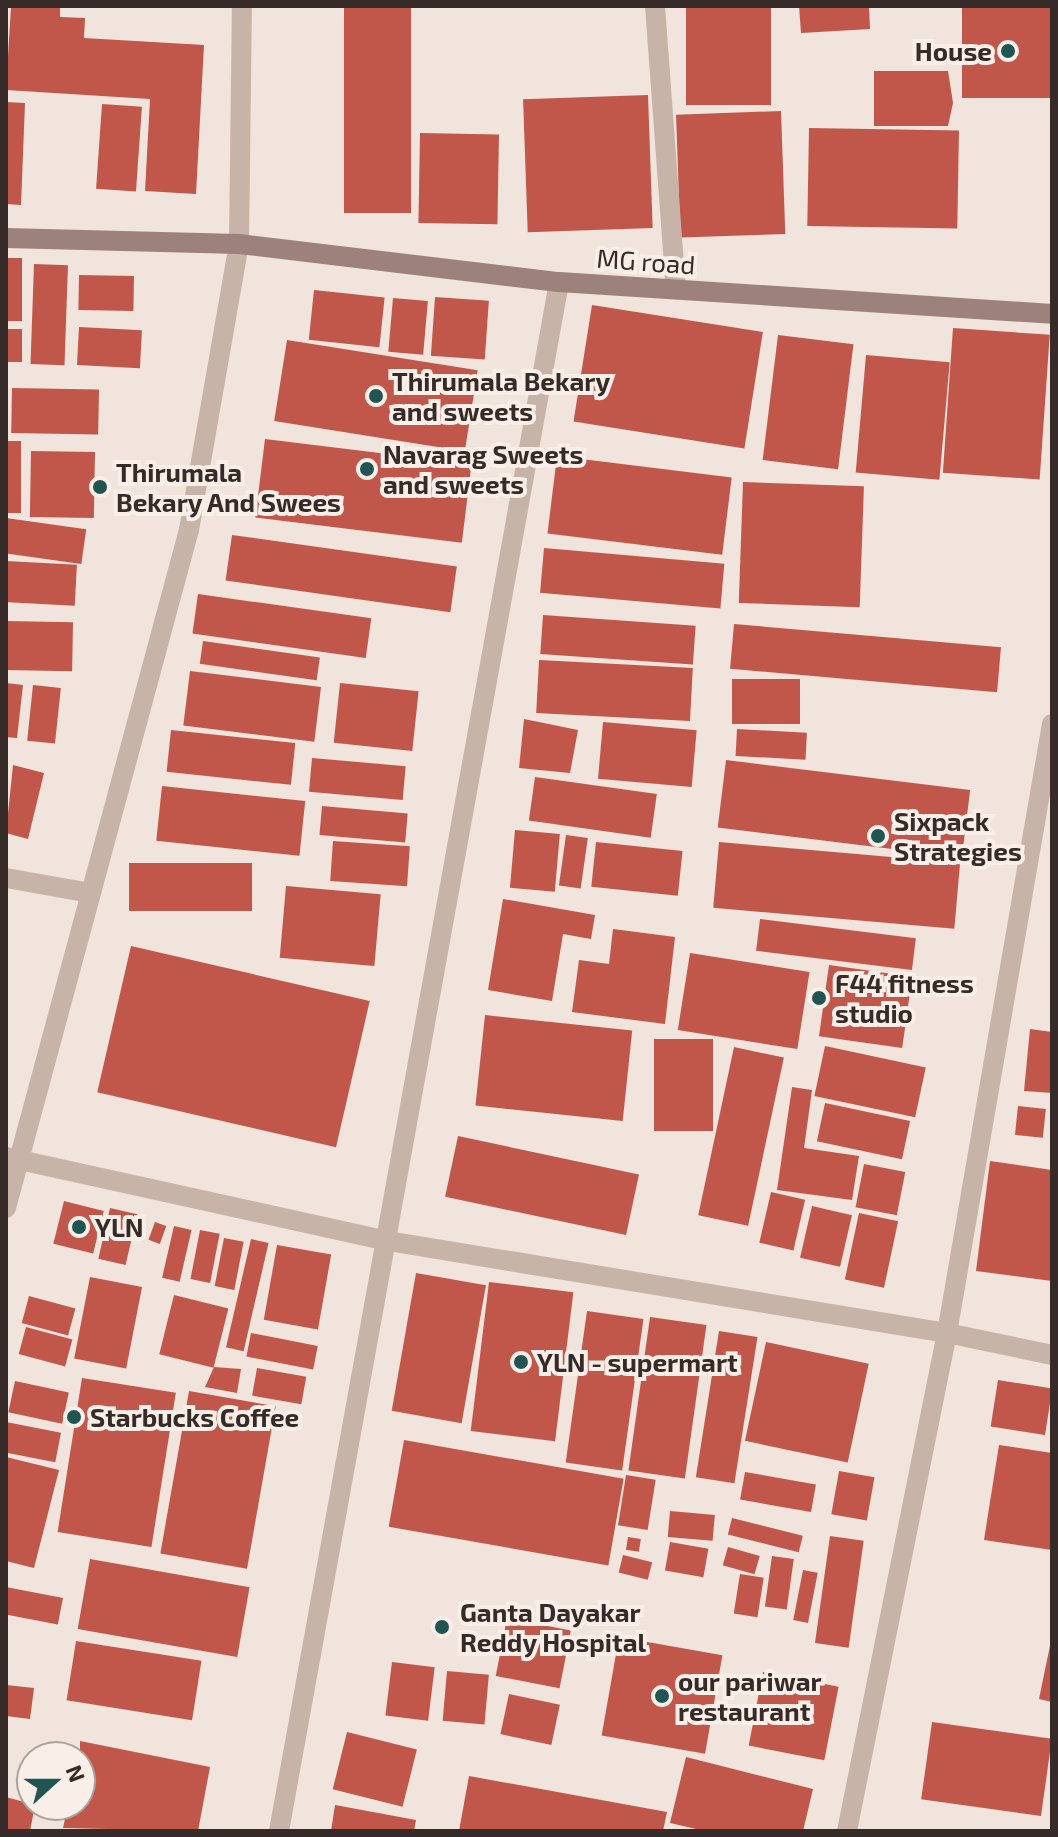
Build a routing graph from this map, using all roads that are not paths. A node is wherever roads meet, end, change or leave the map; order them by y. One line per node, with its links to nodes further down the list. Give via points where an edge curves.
1 (242, 6): 4 (street)
2 (655, 6): 6 (street)
3 (6, 238): 4 (main road, MG road)
4 (239, 244): 5 (main road, MG road); 10 (street, via 189,530)
5 (559, 282): 6 (main road, MG road); 13 (street)
6 (676, 289): 7 (main road, MG road)
7 (1052, 314)
8 (1052, 724): 14 (street)
9 (6, 878): 10 (street)
10 (90, 893): 11 (street)
11 (13, 1158): 12 (street); 13 (street)
12 (6, 1208)
13 (388, 1241): 14 (street); 16 (street)
14 (947, 1333): 15 (street); 17 (street)
15 (1052, 1355)
16 (279, 1831)
17 (847, 1831)

